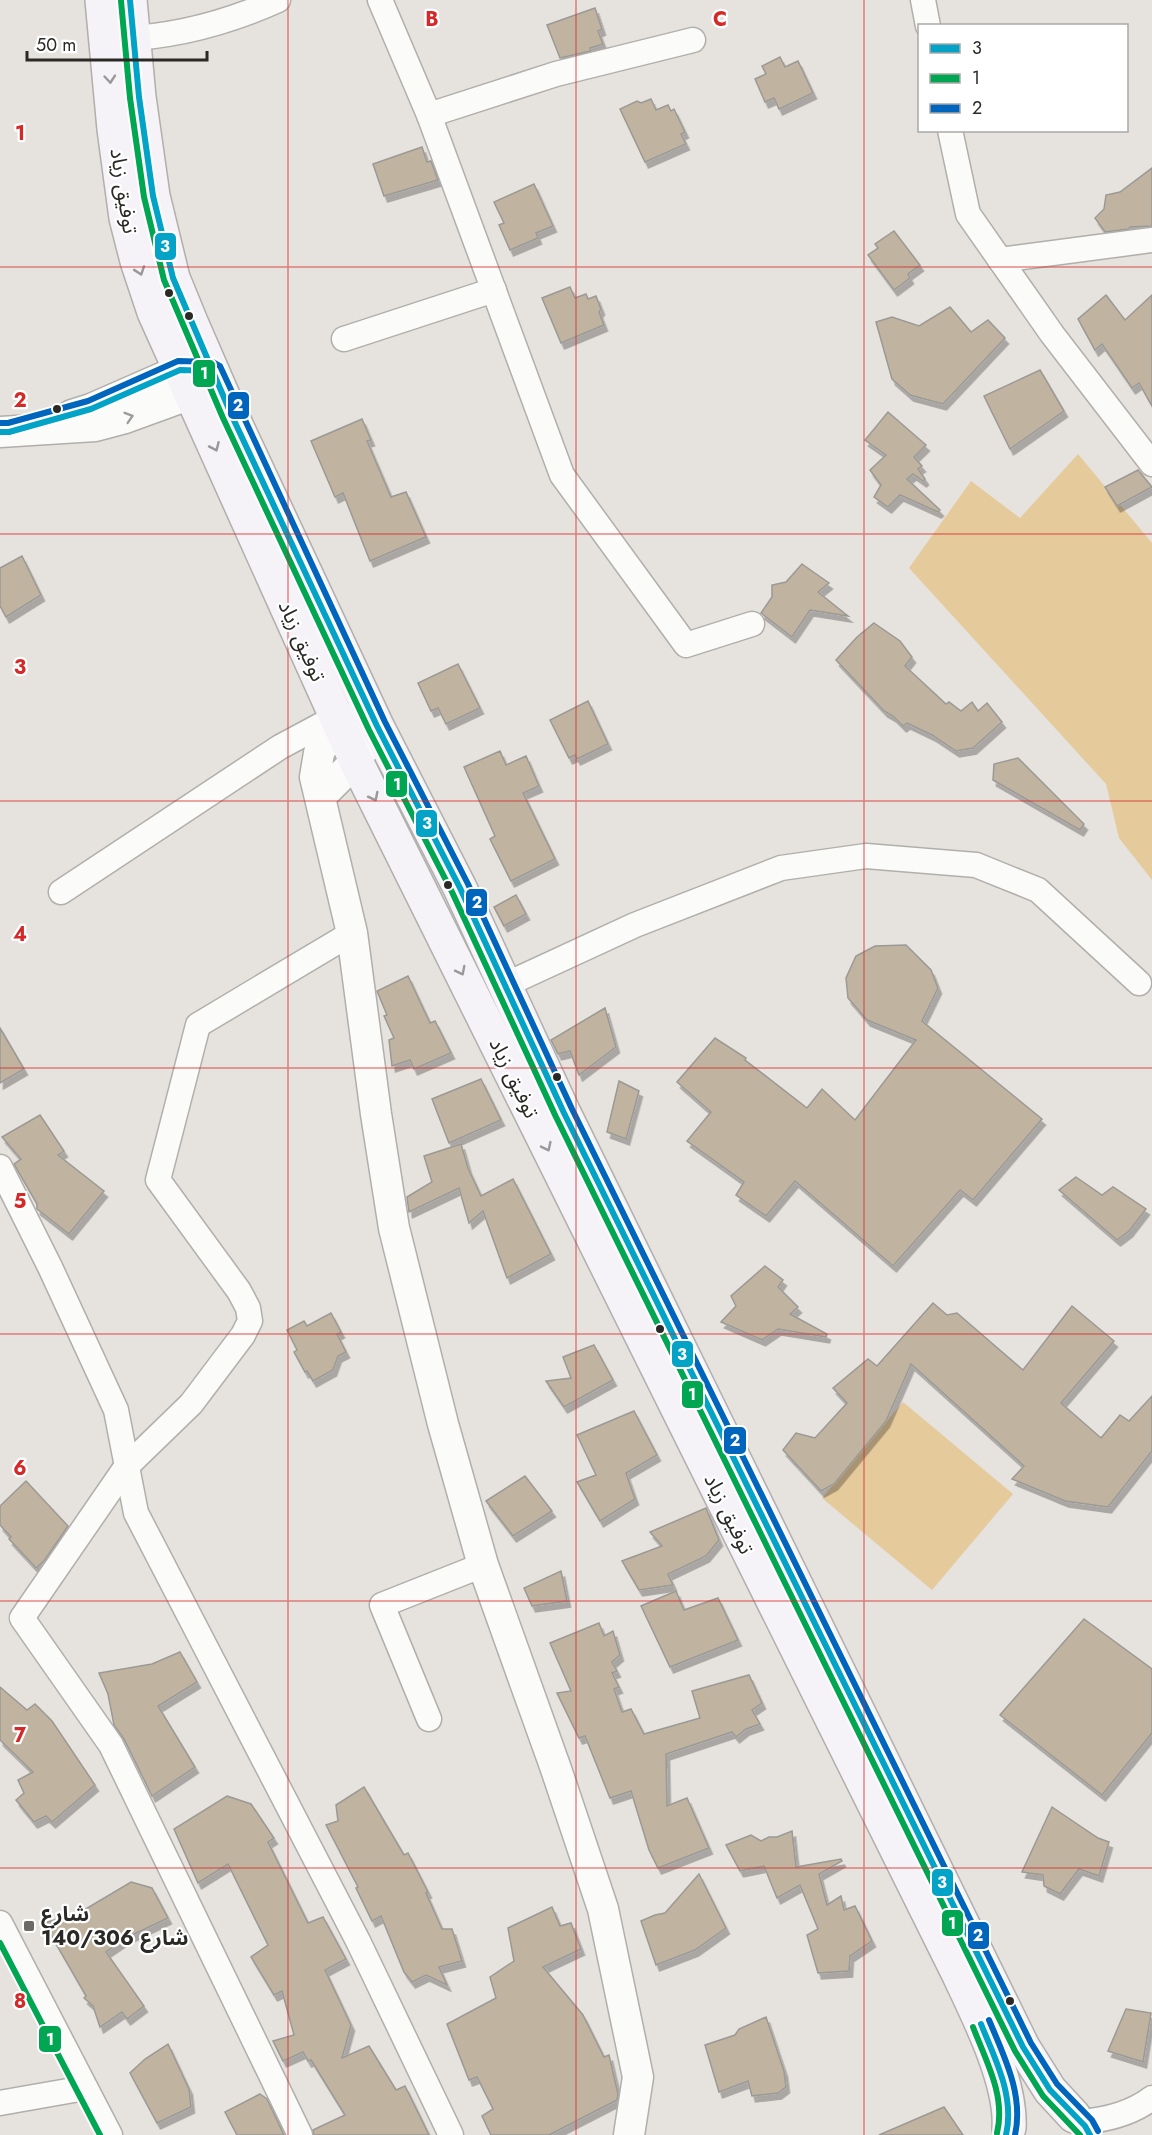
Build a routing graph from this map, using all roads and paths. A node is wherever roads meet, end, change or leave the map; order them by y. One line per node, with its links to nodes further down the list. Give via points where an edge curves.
1 (102, 0): 7 (main road, توفيق زياد)
2 (130, 0): 7 (main road, توفيق زياد)
3 (278, 0): 7 (street, via 221,23)
4 (380, 0): 9 (street)
5 (923, 0): 6 (street)
6 (928, 24)
7 (120, 39): 15 (main road, توفيق زياد)
8 (693, 40): 9 (street, via 556,74)
9 (429, 115): 13 (street)
10 (950, 132): 12 (street, via 968,214)
11 (1152, 240): 12 (street)
12 (1000, 260): 17 (street)
13 (494, 290): 14 (street); 18 (street, via 562,475 686,645)
14 (344, 339)
15 (194, 378): 16 (street, via 125,418 96,426); 19 (main road, توفيق زياد, one-way to 19); 20 (main road, توفيق زياد)
16 (4, 432)
17 (1152, 464)
18 (753, 624)
19 (336, 717): 20 (street); 21 (main road, توفيق زياد); 22 (street, via 319,753 315,777); 23 (street, via 280,747)
20 (377, 726): 21 (street); 26 (main road, توفيق زياد)
21 (356, 761): 22 (street); 36 (main road, توفيق زياد, one-way to 36, via 957,1971 1005,2092 1010,2110)
22 (321, 796): 24 (street)
23 (61, 892)
24 (352, 933): 28 (street, via 198,1025 158,1180 238,1291 250,1321 191,1404); 29 (street, via 394,1228)
25 (1140, 983): 26 (street, via 1038,890 976,865 866,856 781,867 635,925)
26 (505, 985): 35 (main road, توفيق زياد, via 1023,2047 1050,2090)
27 (0, 1167): 28 (street, via 116,1410)
28 (126, 1467): 38 (street, via 22,1618 111,1745); 39 (street, via 136,1513 358,1941)
29 (483, 1565): 30 (street, via 382,1605); 40 (street, via 603,1909 638,2077)
30 (429, 1719)
31 (0, 1923): 32 (street)
32 (85, 2088): 34 (street); 37 (street)
33 (1150, 2100): 35 (street, via 1115,2117); 41 (street)
34 (0, 2103)
35 (1081, 2124): 36 (main road, via 1061,2110 1046,2108 1017,2119)
36 (1007, 2132)
37 (110, 2135)
38 (300, 2135)
39 (451, 2135)
40 (629, 2135)
41 (1118, 2135)

